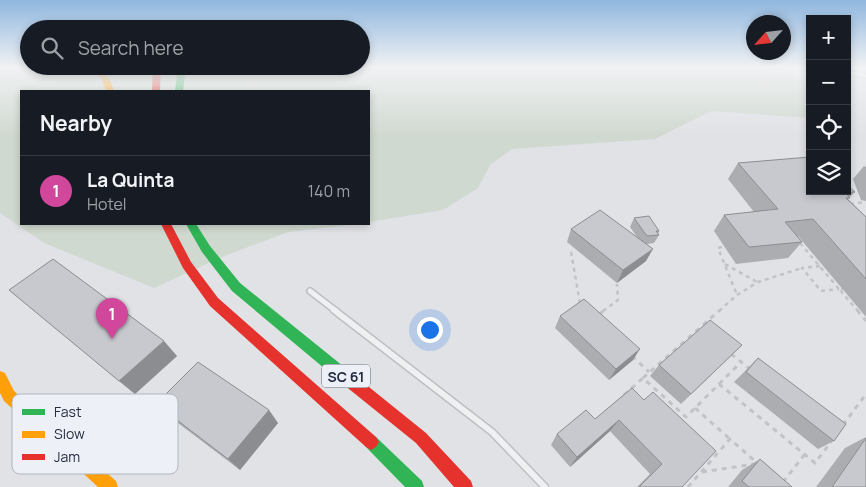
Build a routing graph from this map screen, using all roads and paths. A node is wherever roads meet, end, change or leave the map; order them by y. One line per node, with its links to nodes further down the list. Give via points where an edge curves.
1 (866, 202): 2 (path)
2 (843, 205)
3 (166, 225): 42 (main road, SC 61, via 176,249 214,302 367,438)
4 (192, 225): 43 (main road, SC 61, via 236,286 421,438)
5 (796, 238): 9 (path)
6 (722, 247): 8 (path, via 718,248)
7 (571, 252): 17 (path)
8 (724, 263): 11 (path); 16 (path)
9 (820, 266): 10 (path); 14 (path)
10 (802, 268): 11 (path); 14 (path, via 821,291)
11 (758, 282): 16 (path)
12 (617, 284): 18 (path, via 618,300)
13 (848, 288): 14 (path)
14 (839, 289): 19 (path)
15 (310, 291): 44 (lane, via 492,432)
16 (737, 295): 20 (path)
17 (581, 310)
18 (598, 315)
19 (866, 321)
20 (698, 328): 21 (path); 25 (path)
21 (706, 333)
22 (727, 350): 24 (path)
23 (628, 352): 25 (path)
24 (741, 362): 26 (path); 29 (path)
25 (649, 372): 28 (path)
26 (757, 374)
27 (0, 378): 32 (main road)
28 (642, 378): 31 (path); 33 (path, via 686,417)
29 (719, 384): 33 (path); 37 (path)
30 (866, 394): 34 (path)
31 (624, 395)
32 (12, 399)
33 (695, 408): 36 (path)
34 (841, 428)
35 (836, 435): 37 (path, via 816,463)
36 (730, 440): 38 (path); 38 (path, via 758,464)
37 (805, 454): 40 (path, via 782,484)
38 (702, 472): 45 (path)
39 (96, 474): 41 (main road)
40 (776, 479)
41 (110, 487)
42 (416, 487)
43 (465, 487)
44 (545, 487)
45 (688, 487)

